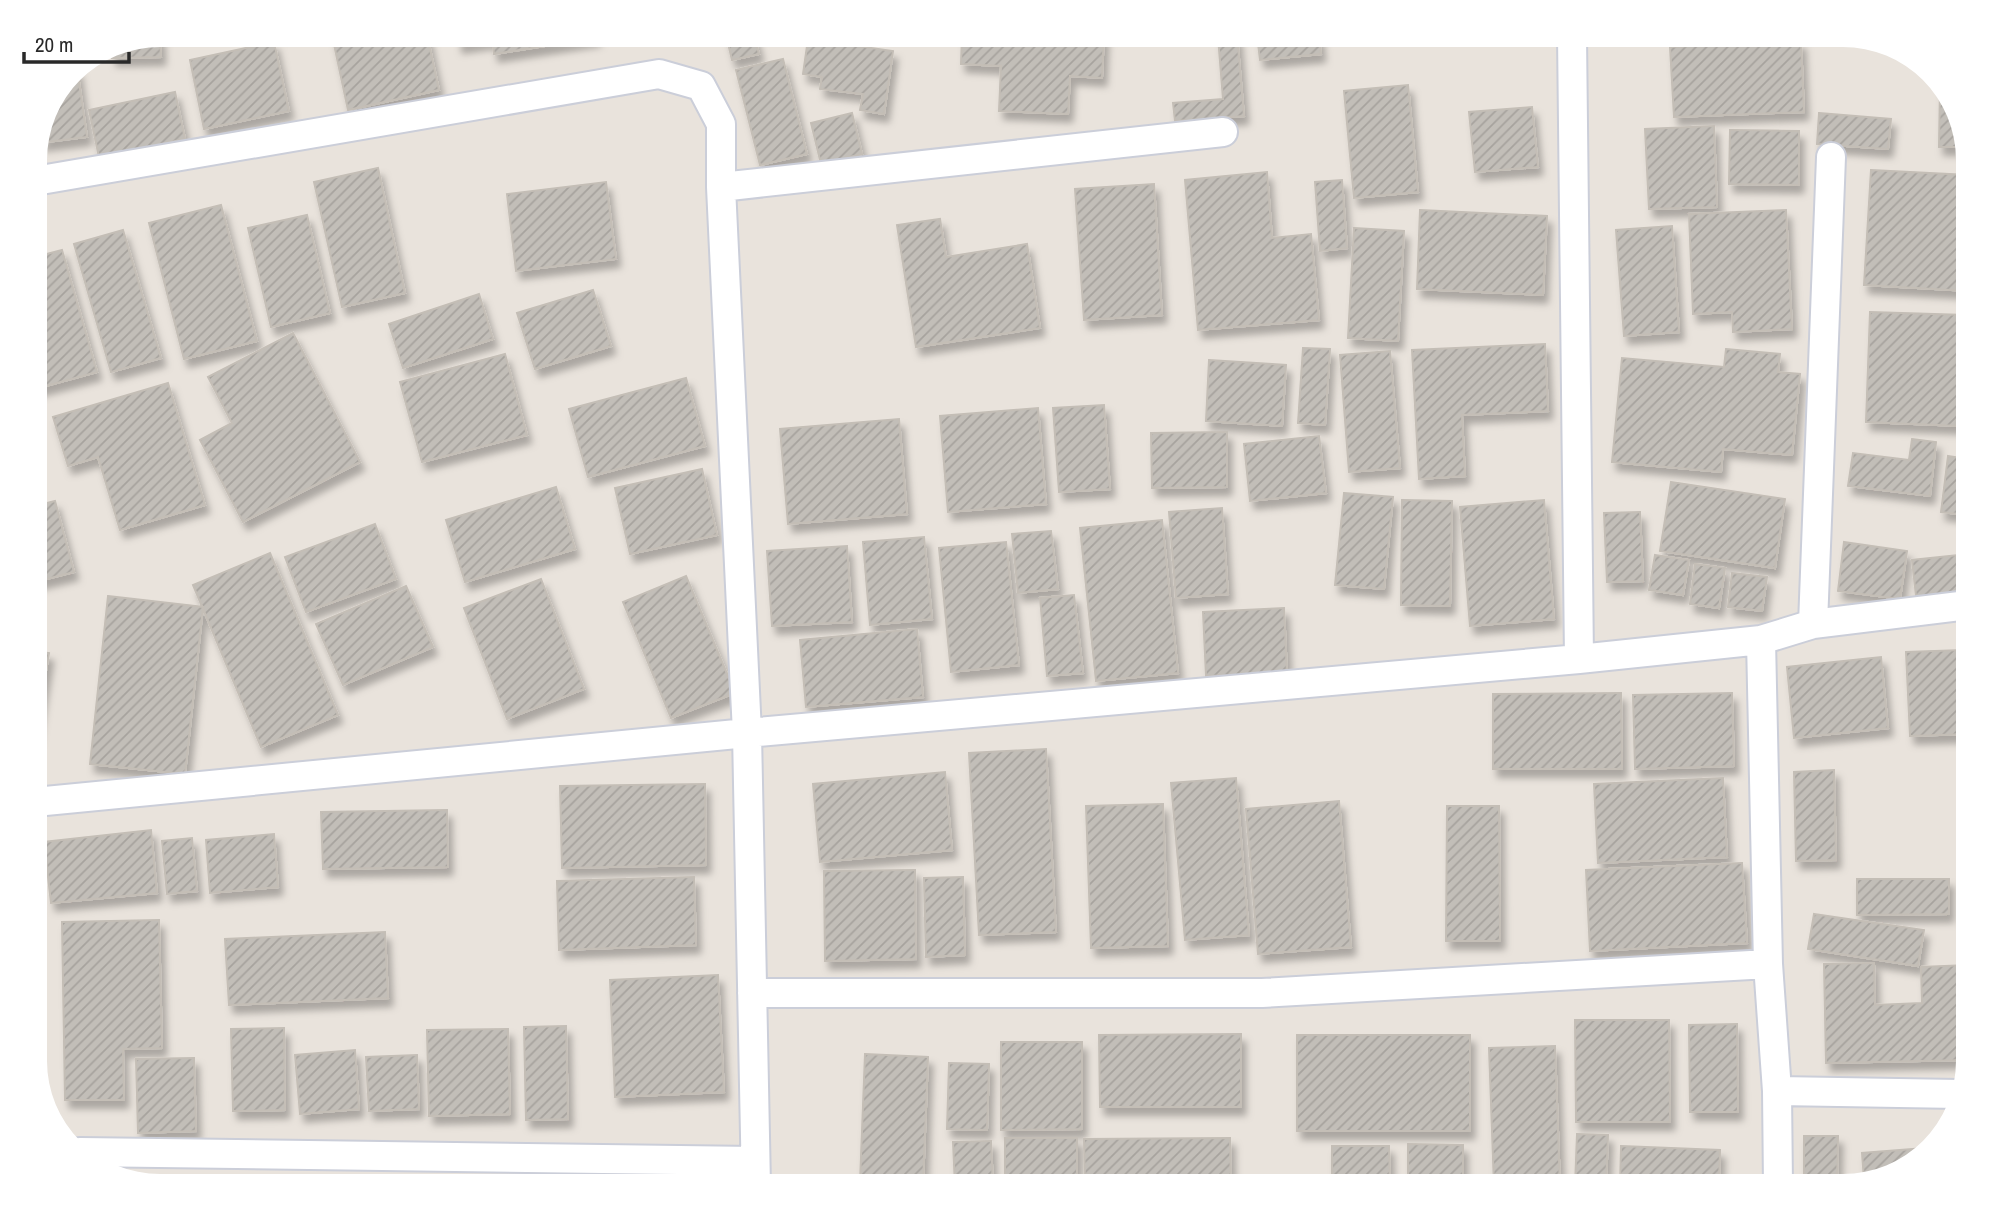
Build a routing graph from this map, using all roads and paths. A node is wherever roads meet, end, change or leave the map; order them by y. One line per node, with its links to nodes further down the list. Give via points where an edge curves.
1 (1572, 47): 9 (street)
2 (1223, 132): 5 (street)
3 (1831, 157): 7 (street)
4 (47, 179): 5 (street, via 659,74 701,86 721,124)
5 (721, 187): 10 (street)
6 (1956, 606): 7 (street)
7 (1813, 624): 8 (street)
8 (1761, 640): 9 (street); 12 (street)
9 (1579, 659): 10 (street)
10 (747, 733): 11 (street); 13 (street)
11 (47, 801)
12 (1768, 964): 13 (street, via 1262,993); 14 (street)
13 (752, 993): 17 (street)
14 (1777, 1091): 15 (street); 18 (street)
15 (1951, 1094)
16 (95, 1152): 17 (street)
17 (755, 1173)
18 (1778, 1174)

